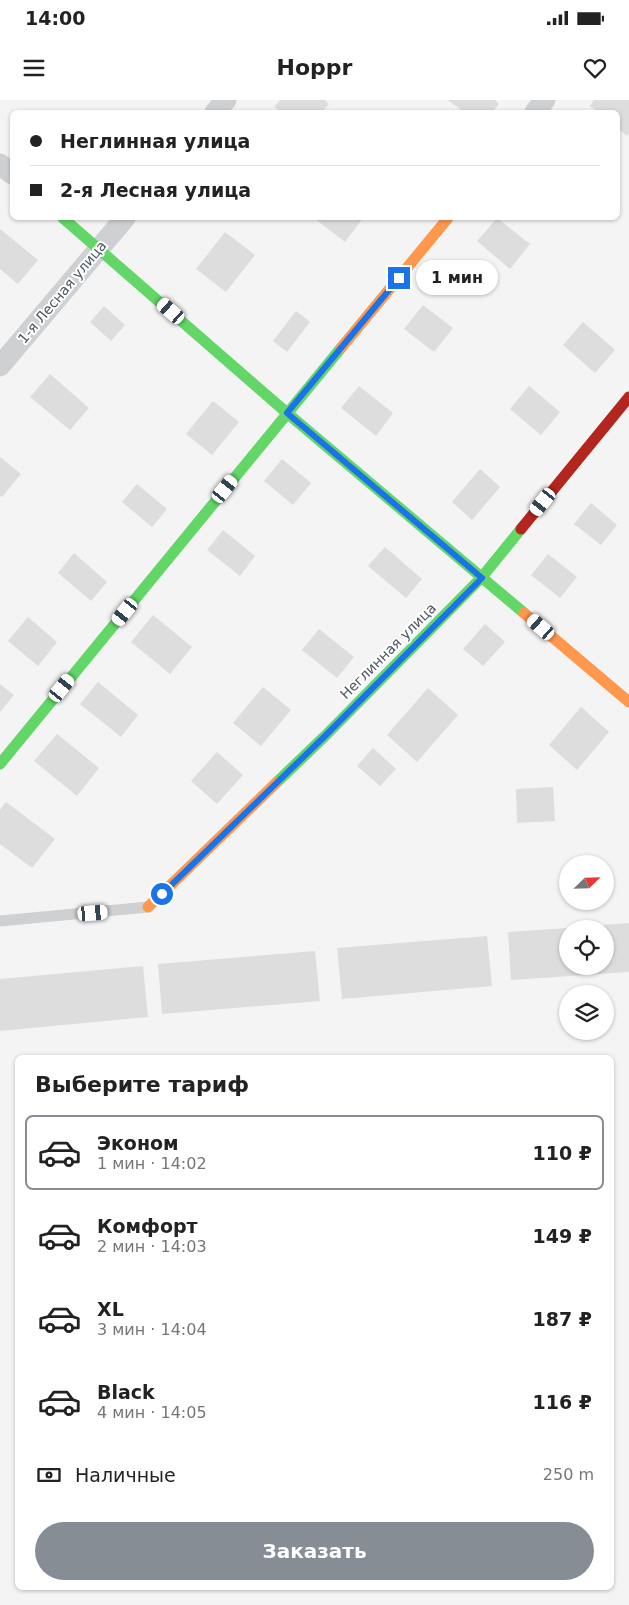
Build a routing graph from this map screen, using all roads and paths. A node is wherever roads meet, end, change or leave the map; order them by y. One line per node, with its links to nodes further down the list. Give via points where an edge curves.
1 (226, 100): 3 (street)
2 (545, 100): 4 (street)
3 (217, 110)
4 (536, 110)
5 (0, 164): 6 (street)
6 (10, 172)
7 (65, 220): 10 (street)
8 (123, 220): 10 (street, 1-я Лесная улица)
9 (446, 220): 13 (street)
10 (99, 248): 11 (street, 1-я Лесная улица); 13 (street)
11 (0, 366)
12 (629, 397): 14 (street, Неглинная улица)
13 (287, 413): 14 (street); 16 (street)
14 (482, 578): 15 (street); 17 (street, Неглинная улица)
15 (629, 702)
16 (0, 764)
17 (148, 908): 18 (lane)
18 (0, 921)

